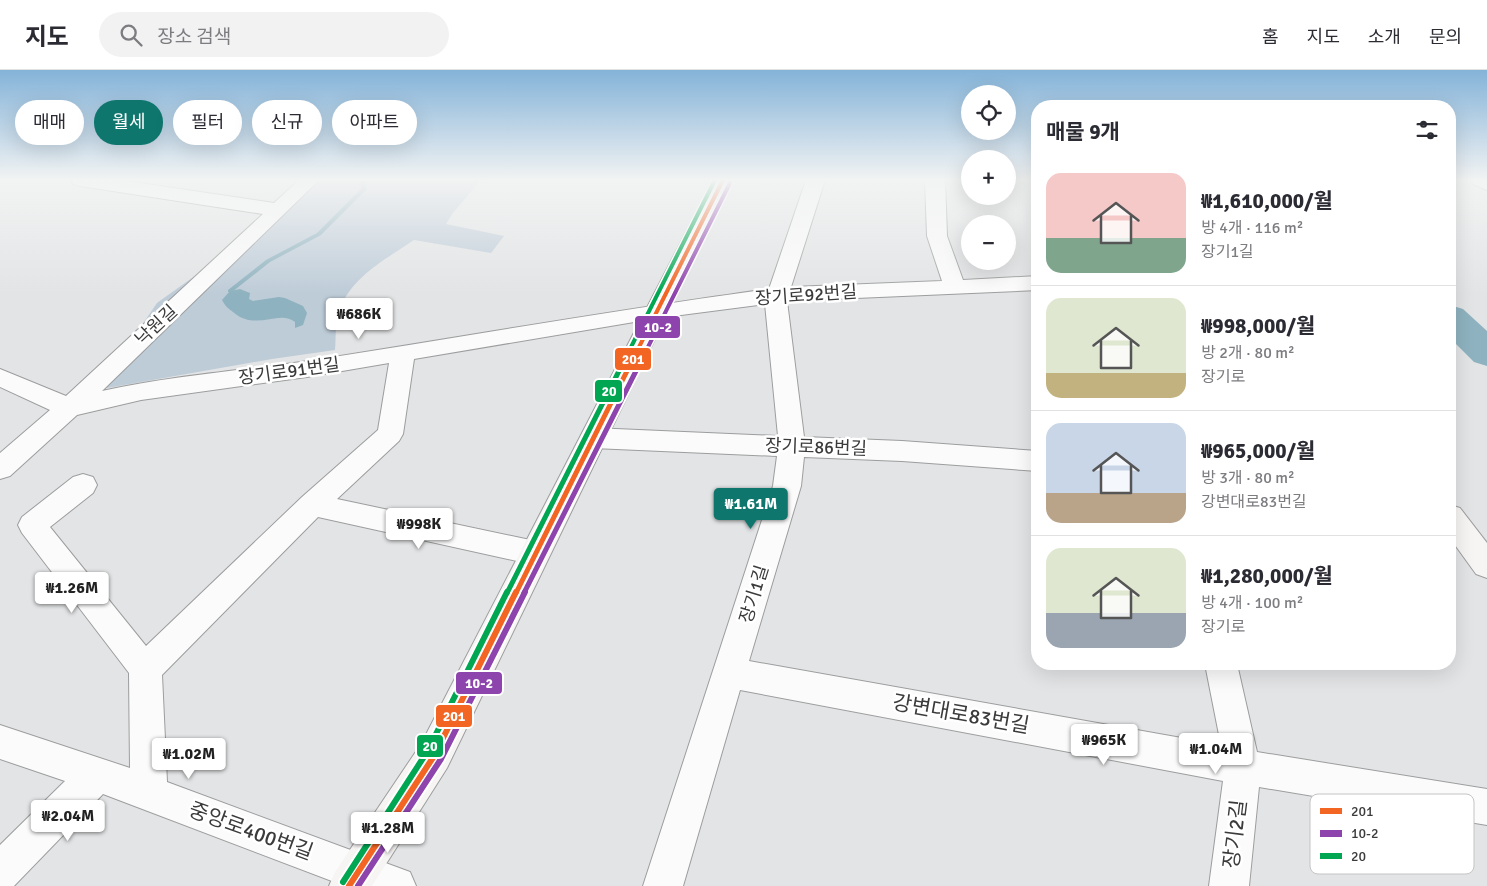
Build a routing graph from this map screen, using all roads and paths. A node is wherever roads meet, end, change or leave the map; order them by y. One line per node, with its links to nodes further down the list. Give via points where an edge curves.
1 (269, 218): 11 (street, 낙원길)
2 (705, 218): 8 (main road)
3 (803, 218): 7 (street, 장기1길)
4 (936, 218): 6 (street, via 937,236)
5 (1031, 284): 6 (street, 장기로92번길)
6 (956, 287): 7 (street, 장기로92번길)
7 (777, 295): 8 (street, 장기로92번길); 13 (street, 장기1길)
8 (658, 311): 9 (street, 장기로91번길); 12 (main road)
9 (403, 353): 11 (street, 장기로91번길, via 141,391); 17 (street, via 390,434)
10 (0, 378): 11 (street)
11 (69, 408): 15 (street, 낙원길)
12 (593, 438): 13 (street, 장기로86번길); 19 (main road)
13 (792, 446): 14 (street, 장기로86번길); 23 (street, 장기1길, via 787,486)
14 (1031, 460)
15 (0, 469)
16 (83, 484): 21 (street, via 32,524)
17 (312, 505): 19 (street); 21 (street)
18 (1456, 524): 20 (main road)
19 (535, 553): 32 (main road, via 434,756)
20 (1487, 565)
21 (145, 669): 27 (street)
22 (1222, 670): 25 (street, 장기2길)
23 (730, 672): 25 (street, 강변대로83번길); 34 (street, 장기1길)
24 (0, 742): 26 (street, 중앙로400번길)
25 (1243, 767): 28 (street, 강변대로83번길); 35 (street, 장기2길)
26 (98, 774): 27 (street, 중앙로400번길); 31 (street)
27 (149, 793): 32 (street, 중앙로400번길)
28 (1408, 794)
29 (1474, 805): 30 (street, 강변대로83번길)
30 (1487, 807)
31 (0, 872)
32 (354, 879): 33 (street, 중앙로400번길)
33 (396, 886)
34 (663, 886)
35 (1229, 886)

